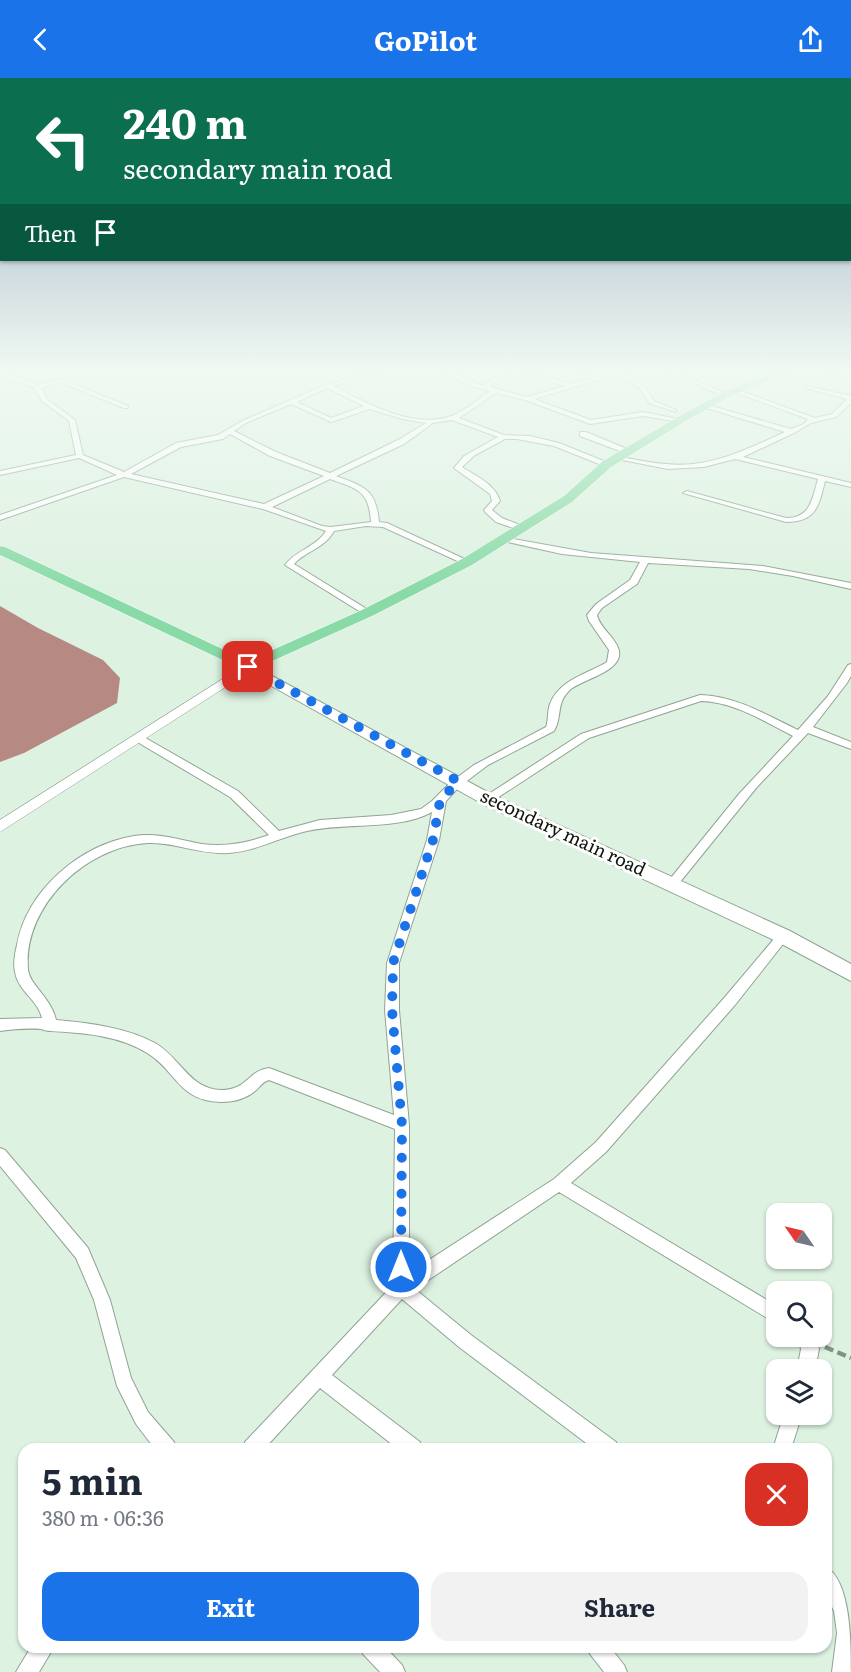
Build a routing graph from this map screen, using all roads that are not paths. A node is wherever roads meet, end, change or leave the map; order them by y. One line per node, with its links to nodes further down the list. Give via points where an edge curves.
1 (77, 444): 12 (street)
2 (184, 444): 16 (street)
3 (255, 444): 17 (street)
4 (396, 444): 17 (street)
5 (490, 444): 25 (street, via 458,468 494,493 496,501 488,510 492,516)
6 (556, 444): 11 (street)
7 (577, 444): 11 (street)
8 (598, 444): 14 (street)
9 (639, 444): 14 (main road)
10 (764, 444): 13 (street)
11 (574, 450): 14 (street)
12 (80, 456): 15 (street); 16 (street)
13 (735, 457): 14 (street, via 704,465 668,467); 18 (street)
14 (617, 458): 25 (main road, via 568,499)
15 (0, 473)
16 (124, 475): 21 (street); 22 (street)
17 (332, 476): 21 (street); 23 (street, via 367,492 373,503)
18 (822, 479): 19 (street); 20 (street, via 814,508 799,520 786,520)
19 (851, 485)
20 (687, 493)
21 (265, 507): 24 (street)
22 (0, 518)
23 (375, 524): 24 (street); 29 (street, via 400,531)
24 (331, 529): 31 (street, via 326,539 289,565)
25 (522, 529): 26 (main road)
26 (506, 539): 28 (street, via 543,550); 29 (main road)
27 (0, 550): 32 (main road)
28 (646, 559): 30 (street, via 759,568); 38 (street, via 634,582 592,615 594,624 614,650 611,664 560,694 550,729 488,760)
29 (467, 562): 31 (main road)
30 (851, 586)
31 (367, 613): 32 (main road)
32 (248, 667): 36 (street); 38 (main road, secondary main road)
33 (851, 667): 34 (street)
34 (848, 682): 35 (street)
35 (802, 731): 37 (street); 39 (street, via 726,701 700,698 585,736); 43 (street, via 753,784)
36 (138, 738): 41 (street); 42 (street, via 234,794)
37 (851, 746)
38 (458, 781): 39 (main road, secondary main road); 40 (street)
39 (487, 799): 43 (main road, secondary main road)
40 (440, 801): 42 (street, via 417,814 306,827); 48 (street, via 433,840 393,963 392,1010)
41 (0, 827)
42 (278, 837): 47 (street, via 217,850 151,839 129,842 90,857 59,882 31,918 21,967 26,985 44,1003)
43 (672, 884): 44 (main road, secondary main road)
44 (783, 936): 45 (main road, secondary main road); 50 (street, via 602,1148)
45 (851, 973)
46 (0, 1025): 47 (street)
47 (50, 1026): 48 (street, via 130,1038 164,1057 190,1086 208,1094 242,1092 261,1075 269,1074)
48 (402, 1125): 51 (street)
49 (0, 1155): 55 (street, via 82,1253 102,1300 123,1380 142,1418)
50 (559, 1184): 51 (street); 52 (street)
51 (400, 1288): 53 (street); 58 (street)
52 (766, 1309)
53 (320, 1377): 56 (street); 57 (street)
54 (790, 1425): 59 (street)
55 (162, 1443)
56 (258, 1443)
57 (405, 1443)
58 (601, 1443)
59 (784, 1443)
60 (832, 1585): 67 (street, via 847,1612 849,1631)
61 (40, 1653): 64 (street)
62 (376, 1653): 65 (street)
63 (602, 1653): 66 (street)
64 (26, 1672)
65 (395, 1672)
66 (617, 1672)
67 (842, 1672)

